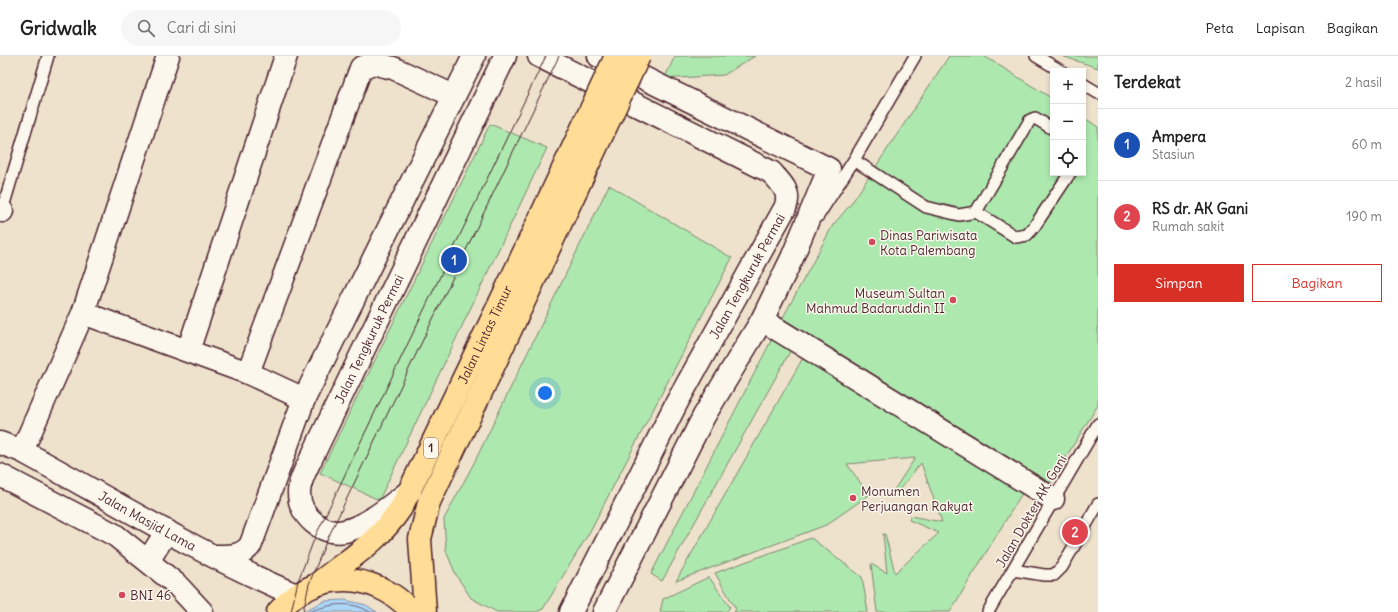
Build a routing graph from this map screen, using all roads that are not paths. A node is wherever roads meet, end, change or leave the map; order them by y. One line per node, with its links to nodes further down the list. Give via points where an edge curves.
1 (48, 56): 20 (lane)
2 (168, 56): 22 (main road)
3 (286, 56): 24 (main road)
4 (474, 56): 15 (main road)
5 (505, 56): 35 (main road, Jalan Tengkuruk Permai, via 301,480)
6 (539, 56): 27 (main road, Jalan Tengkuruk Permai, via 771,172 787,193 788,202 785,208)
7 (599, 56): 21 (main road, via 829,169)
8 (616, 56): 34 (highway, Jalan Lintas Timur / 1, bridge)
9 (639, 56): 47 (highway, Jalan Lintas Timur / 1, bridge, via 429,502 420,539)
10 (915, 56): 17 (lane)
11 (1036, 56): 12 (lane)
12 (1056, 68)
13 (1086, 86): 14 (lane)
14 (1098, 93)
15 (454, 96): 25 (main road, via 393,68 373,63 361,68); 26 (main road)
16 (1050, 127): 19 (lane, via 1035,118 1030,120)
17 (854, 160): 19 (lane, via 926,207 959,215); 21 (lane)
18 (1068, 176): 19 (lane, via 1027,235 1016,237)
19 (976, 212)
20 (1, 213)
21 (792, 258): 23 (main road)
22 (83, 313): 24 (main road); 31 (main road)
23 (762, 320): 28 (main road); 36 (main road)
24 (188, 351): 25 (main road)
25 (248, 373): 26 (main road)
26 (304, 399): 33 (main road)
27 (676, 404): 28 (main road); 48 (main road, Jalan Tengkuruk Permai)
28 (704, 416): 49 (main road)
29 (1098, 424): 36 (lane, Jalan Dokter AK. Gani)
30 (0, 443): 31 (main road, Jalan Masjid Lama)
31 (22, 451): 38 (main road, Jalan Masjid Lama)
32 (0, 475): 40 (main road, via 115,535)
33 (274, 480): 35 (main road); 39 (main road, via 247,550 232,556)
34 (410, 492): 35 (main road, via 370,519 335,532 316,524 307,515); 42 (highway, Jalan Lintas Timur / 1, via 385,531)
35 (299, 493)
36 (1053, 499): 41 (lane, Jalan Dokter AK. Gani)
37 (1098, 504): 41 (lane, via 1062,567 1054,575)
38 (167, 531): 39 (main road, Jalan Masjid Lama); 40 (main road)
39 (216, 556): 43 (main road, Jalan Masjid Lama)
40 (148, 562): 44 (main road, via 176,584)
41 (1013, 570): 50 (lane, Jalan Dokter AK. Gani)
42 (316, 585): 43 (highway, 1); 46 (highway, 1, via 338,580 361,581 383,588 402,601)
43 (296, 595): 45 (highway, 1)
44 (202, 612)
45 (278, 612)
46 (412, 612)
47 (425, 612)
48 (571, 612)
49 (604, 612)
50 (988, 612)

